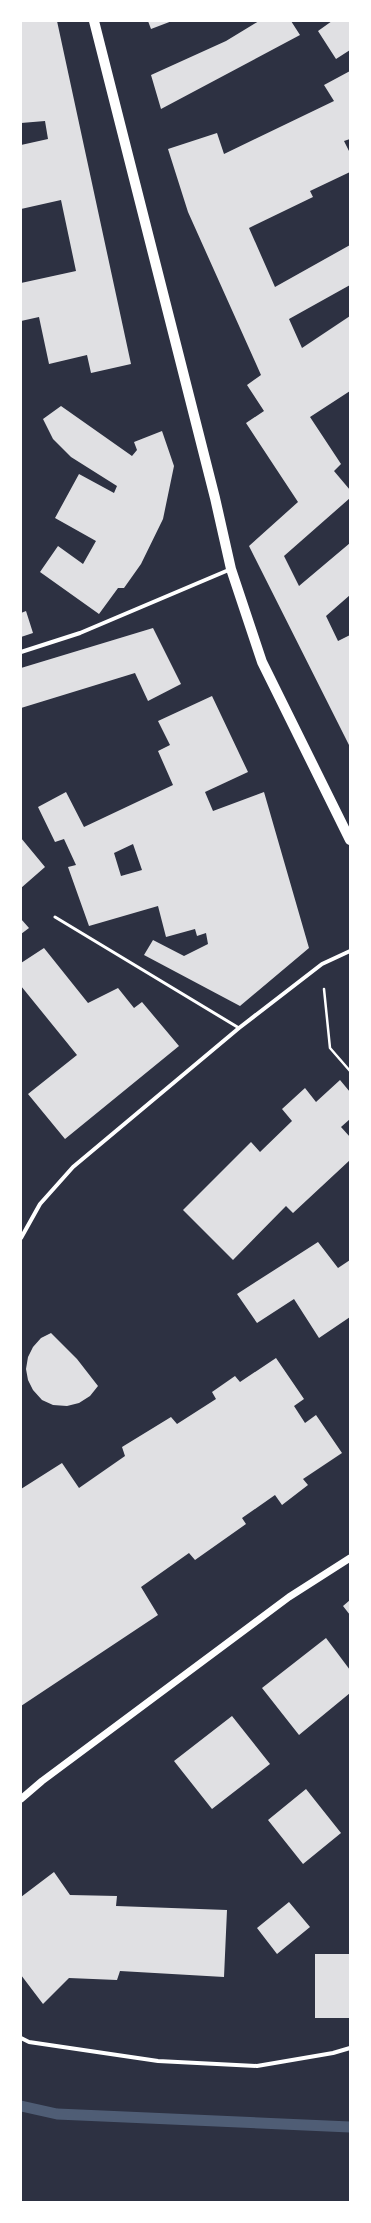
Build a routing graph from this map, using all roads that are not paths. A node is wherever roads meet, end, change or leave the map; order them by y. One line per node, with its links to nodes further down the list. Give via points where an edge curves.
1 (94, 21): 2 (main road)
2 (231, 569): 3 (street, via 80,633); 4 (main road, via 262,662)
3 (21, 652)
4 (350, 840)
5 (55, 918): 7 (lane)
6 (350, 951): 7 (street, via 322,964)
7 (239, 1028): 8 (street, via 73,1167 40,1204)
8 (21, 1238)
9 (350, 1558): 10 (street, via 282,1602 42,1781)
10 (21, 1800)
11 (21, 2038): 12 (street, via 29,2042 158,2061 257,2066)
12 (350, 2048)

